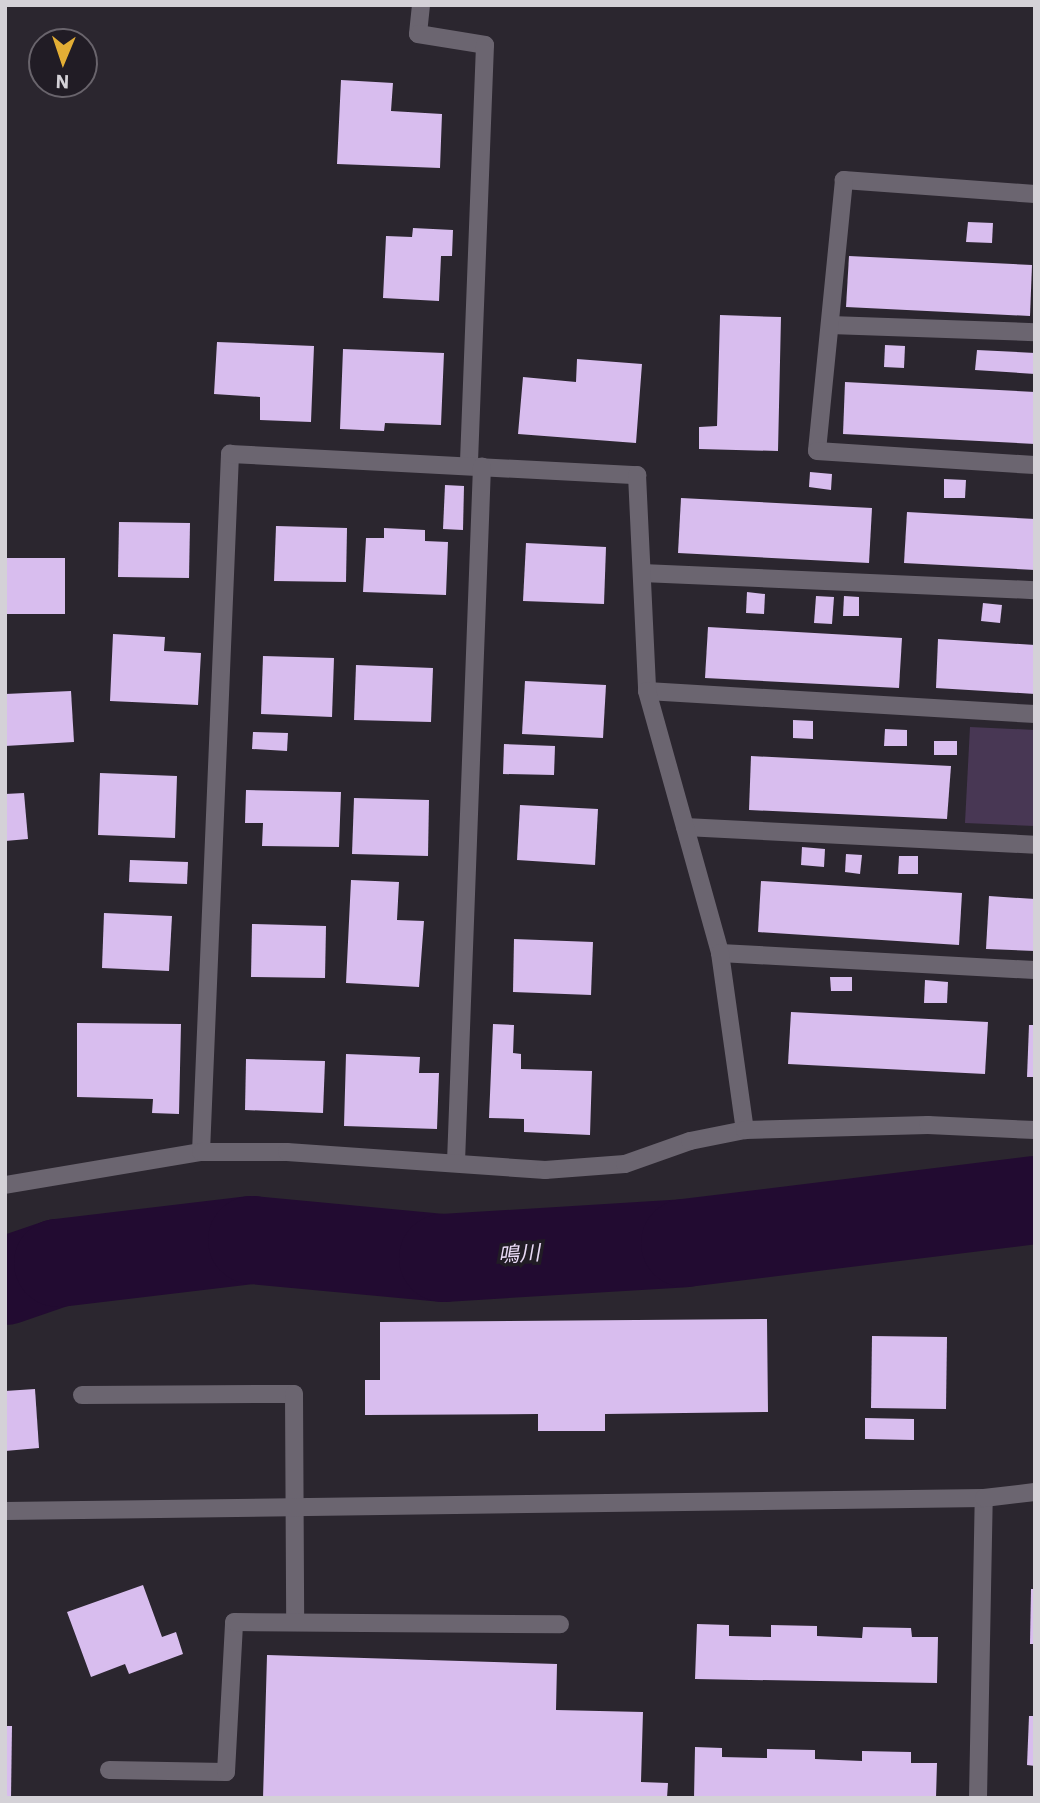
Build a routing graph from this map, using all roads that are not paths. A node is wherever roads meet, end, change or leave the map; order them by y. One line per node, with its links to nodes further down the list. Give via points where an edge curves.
1 (421, 5): 5 (street, via 418,34 485,45)
2 (1035, 194): 3 (street, via 844,180)
3 (830, 325): 4 (street); 6 (street, via 817,451)
4 (1035, 332)
5 (476, 465): 7 (street, via 637,475); 17 (street, via 230,454); 18 (street)
6 (1035, 465)
7 (642, 573): 8 (street); 9 (street)
8 (1035, 590)
9 (648, 691): 10 (street); 11 (street)
10 (1035, 713)
11 (685, 827): 12 (street); 13 (street)
12 (1035, 845)
13 (720, 953): 14 (street); 15 (street)
14 (1035, 970)
15 (745, 1130): 16 (street, via 928,1125); 18 (street, via 690,1141 625,1164 545,1170)
16 (1035, 1130)
17 (201, 1152): 18 (street); 19 (street)
18 (456, 1162)
19 (5, 1185)
20 (82, 1395): 23 (street, via 294,1394)
21 (1035, 1492): 22 (street)
22 (984, 1498): 23 (street); 28 (street)
23 (294, 1506): 24 (street); 25 (street)
24 (5, 1511)
25 (295, 1620): 26 (street); 27 (street, via 234,1622 226,1772)
26 (560, 1624)
27 (109, 1770)
28 (978, 1798)

